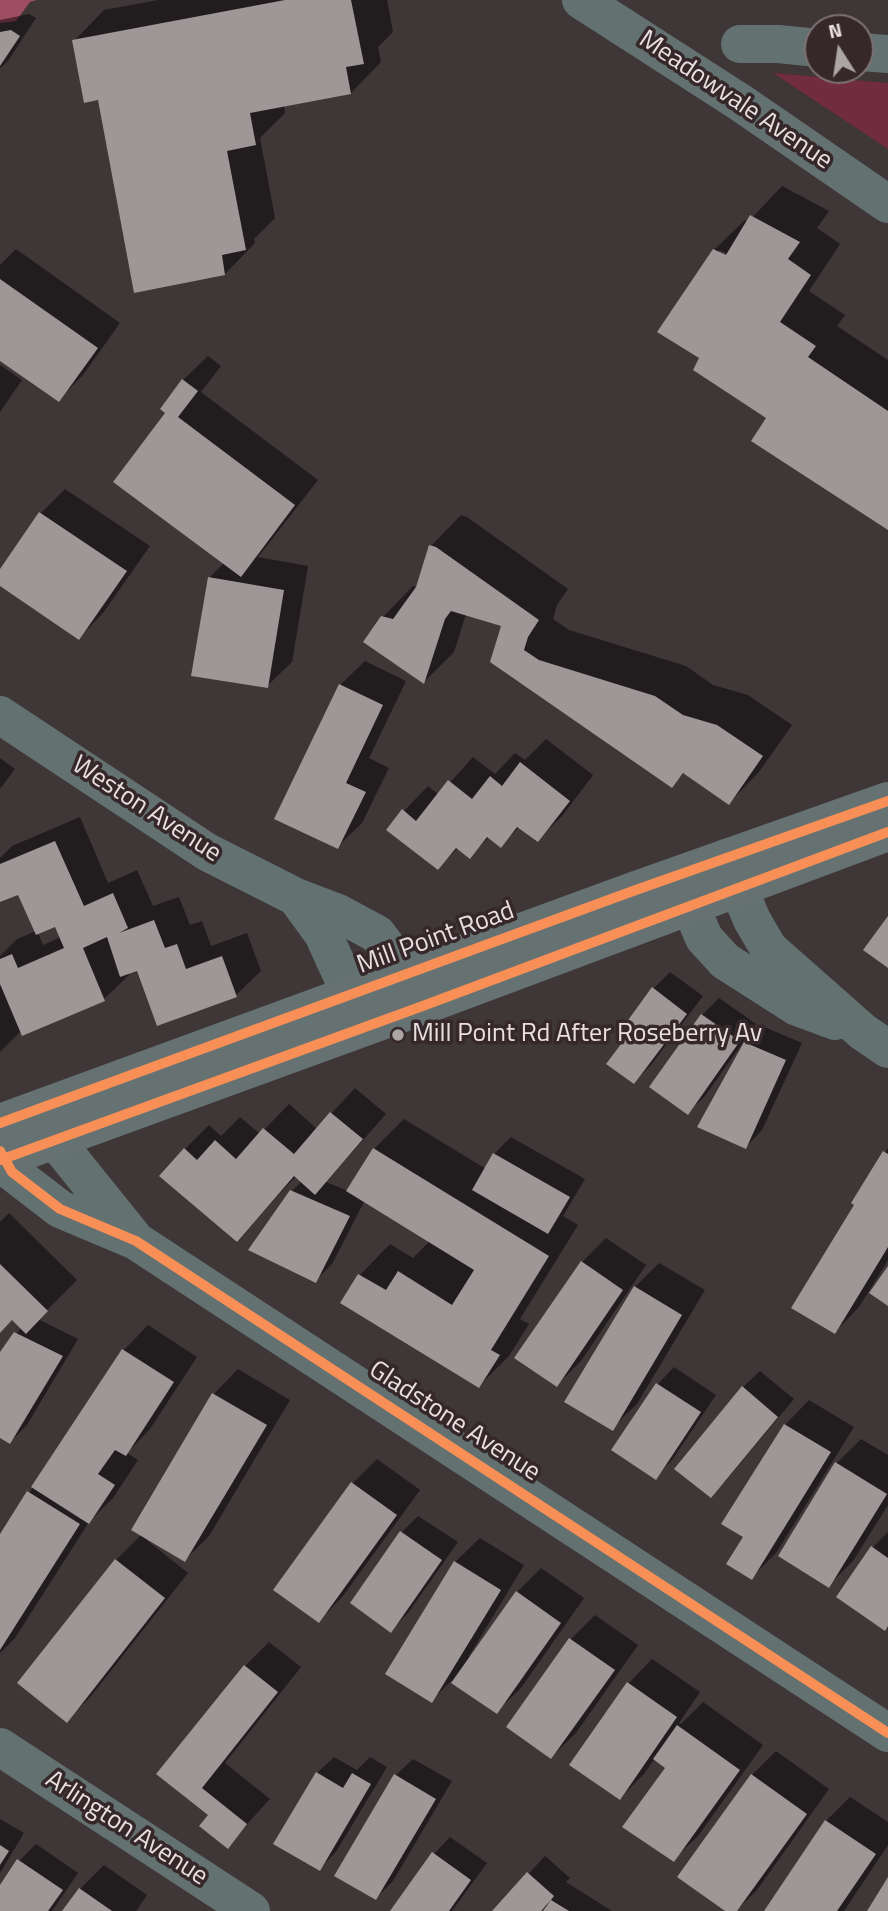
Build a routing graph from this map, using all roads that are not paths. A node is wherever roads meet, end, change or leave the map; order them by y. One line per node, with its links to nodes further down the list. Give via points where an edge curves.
1 (581, 0): 4 (street, Meadowvale Avenue)
2 (740, 44): 3 (street)
3 (804, 47)
4 (888, 204)
5 (0, 715): 10 (street, Weston Avenue, via 207,852)
6 (888, 802): 8 (main road, Mill Point Road)
7 (888, 832): 8 (main road, Mill Point Road)
8 (732, 873): 9 (main road, Mill Point Road); 13 (street, via 769,949)
9 (684, 891): 11 (main road, Mill Point Road); 13 (street, via 704,938 725,961 797,1007)
10 (296, 897): 11 (street, Weston Avenue, via 377,934 396,958); 12 (street, Weston Avenue, via 323,934)
11 (412, 991): 12 (main road, Mill Point Road)
12 (359, 1011): 14 (main road, Mill Point Road)
13 (875, 1040)
14 (48, 1124): 15 (main road, Mill Point Road); 16 (street, Gladstone Avenue)
15 (1, 1148): 16 (street, Gladstone Avenue, via 12,1172 60,1209)
16 (136, 1241): 17 (street, Gladstone Avenue)
17 (888, 1733)
18 (0, 1747): 19 (street, Arlington Avenue)
19 (251, 1911)

